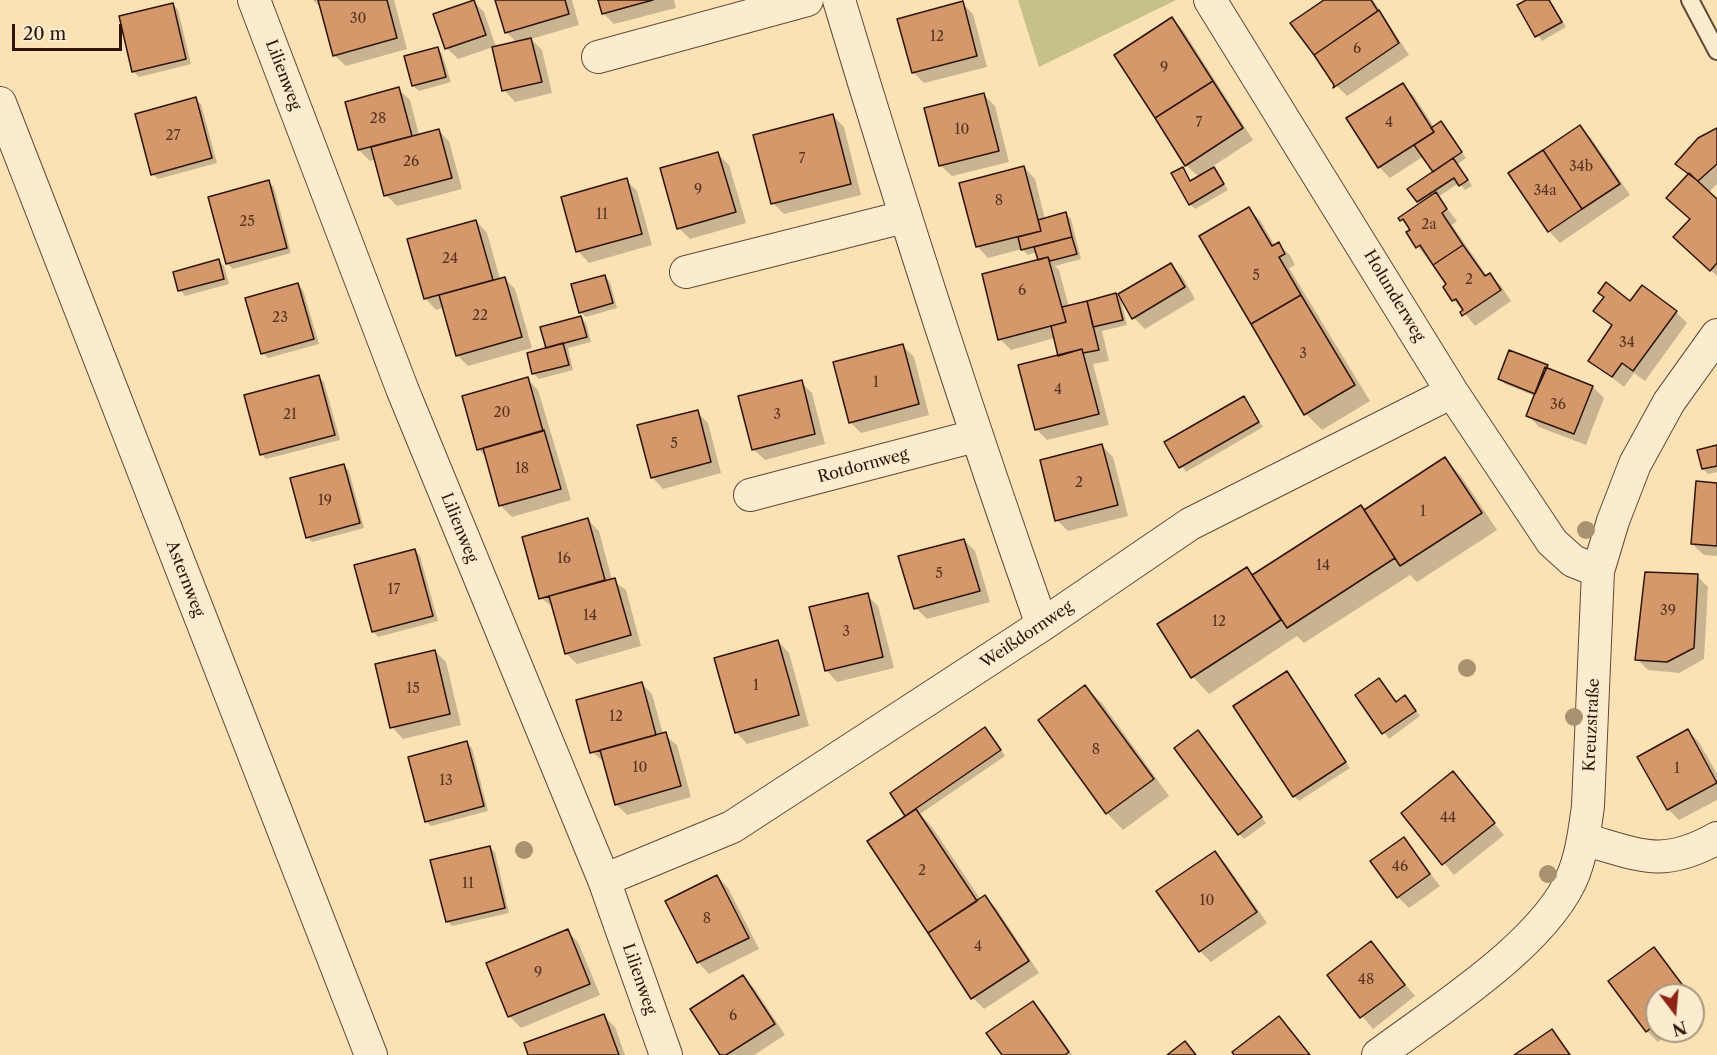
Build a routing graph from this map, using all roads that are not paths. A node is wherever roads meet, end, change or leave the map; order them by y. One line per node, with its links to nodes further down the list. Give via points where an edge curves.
1 (254, 0): 19 (street, Lilienweg, via 403,391)
2 (807, 0): 7 (street)
3 (839, 0): 9 (street)
4 (1210, 0): 12 (street, Holunderweg)
5 (1690, 0): 6 (lane)
6 (1717, 51)
7 (598, 57)
8 (0, 103): 20 (street, Asternweg)
9 (904, 217): 10 (street); 13 (street)
10 (686, 272)
11 (1717, 334): 15 (street, Kreuzstraße, via 1670,402 1635,464)
12 (1452, 392): 15 (street, Holunderweg, via 1552,542 1573,561); 16 (street, Weißdornweg, via 1190,524)
13 (975, 436): 14 (street, Rotdornweg); 16 (street)
14 (750, 495)
15 (1598, 571): 18 (street, Kreuzstraße, via 1588,806)
16 (1042, 625): 19 (street, Weißdornweg, via 732,827)
17 (1717, 838): 18 (street, via 1687,853 1659,858)
18 (1583, 839): 22 (street, Kreuzstraße, via 1574,874 1537,930)
19 (604, 880): 21 (street, Lilienweg)
20 (371, 1055)
21 (666, 1055)
22 (1378, 1055)

